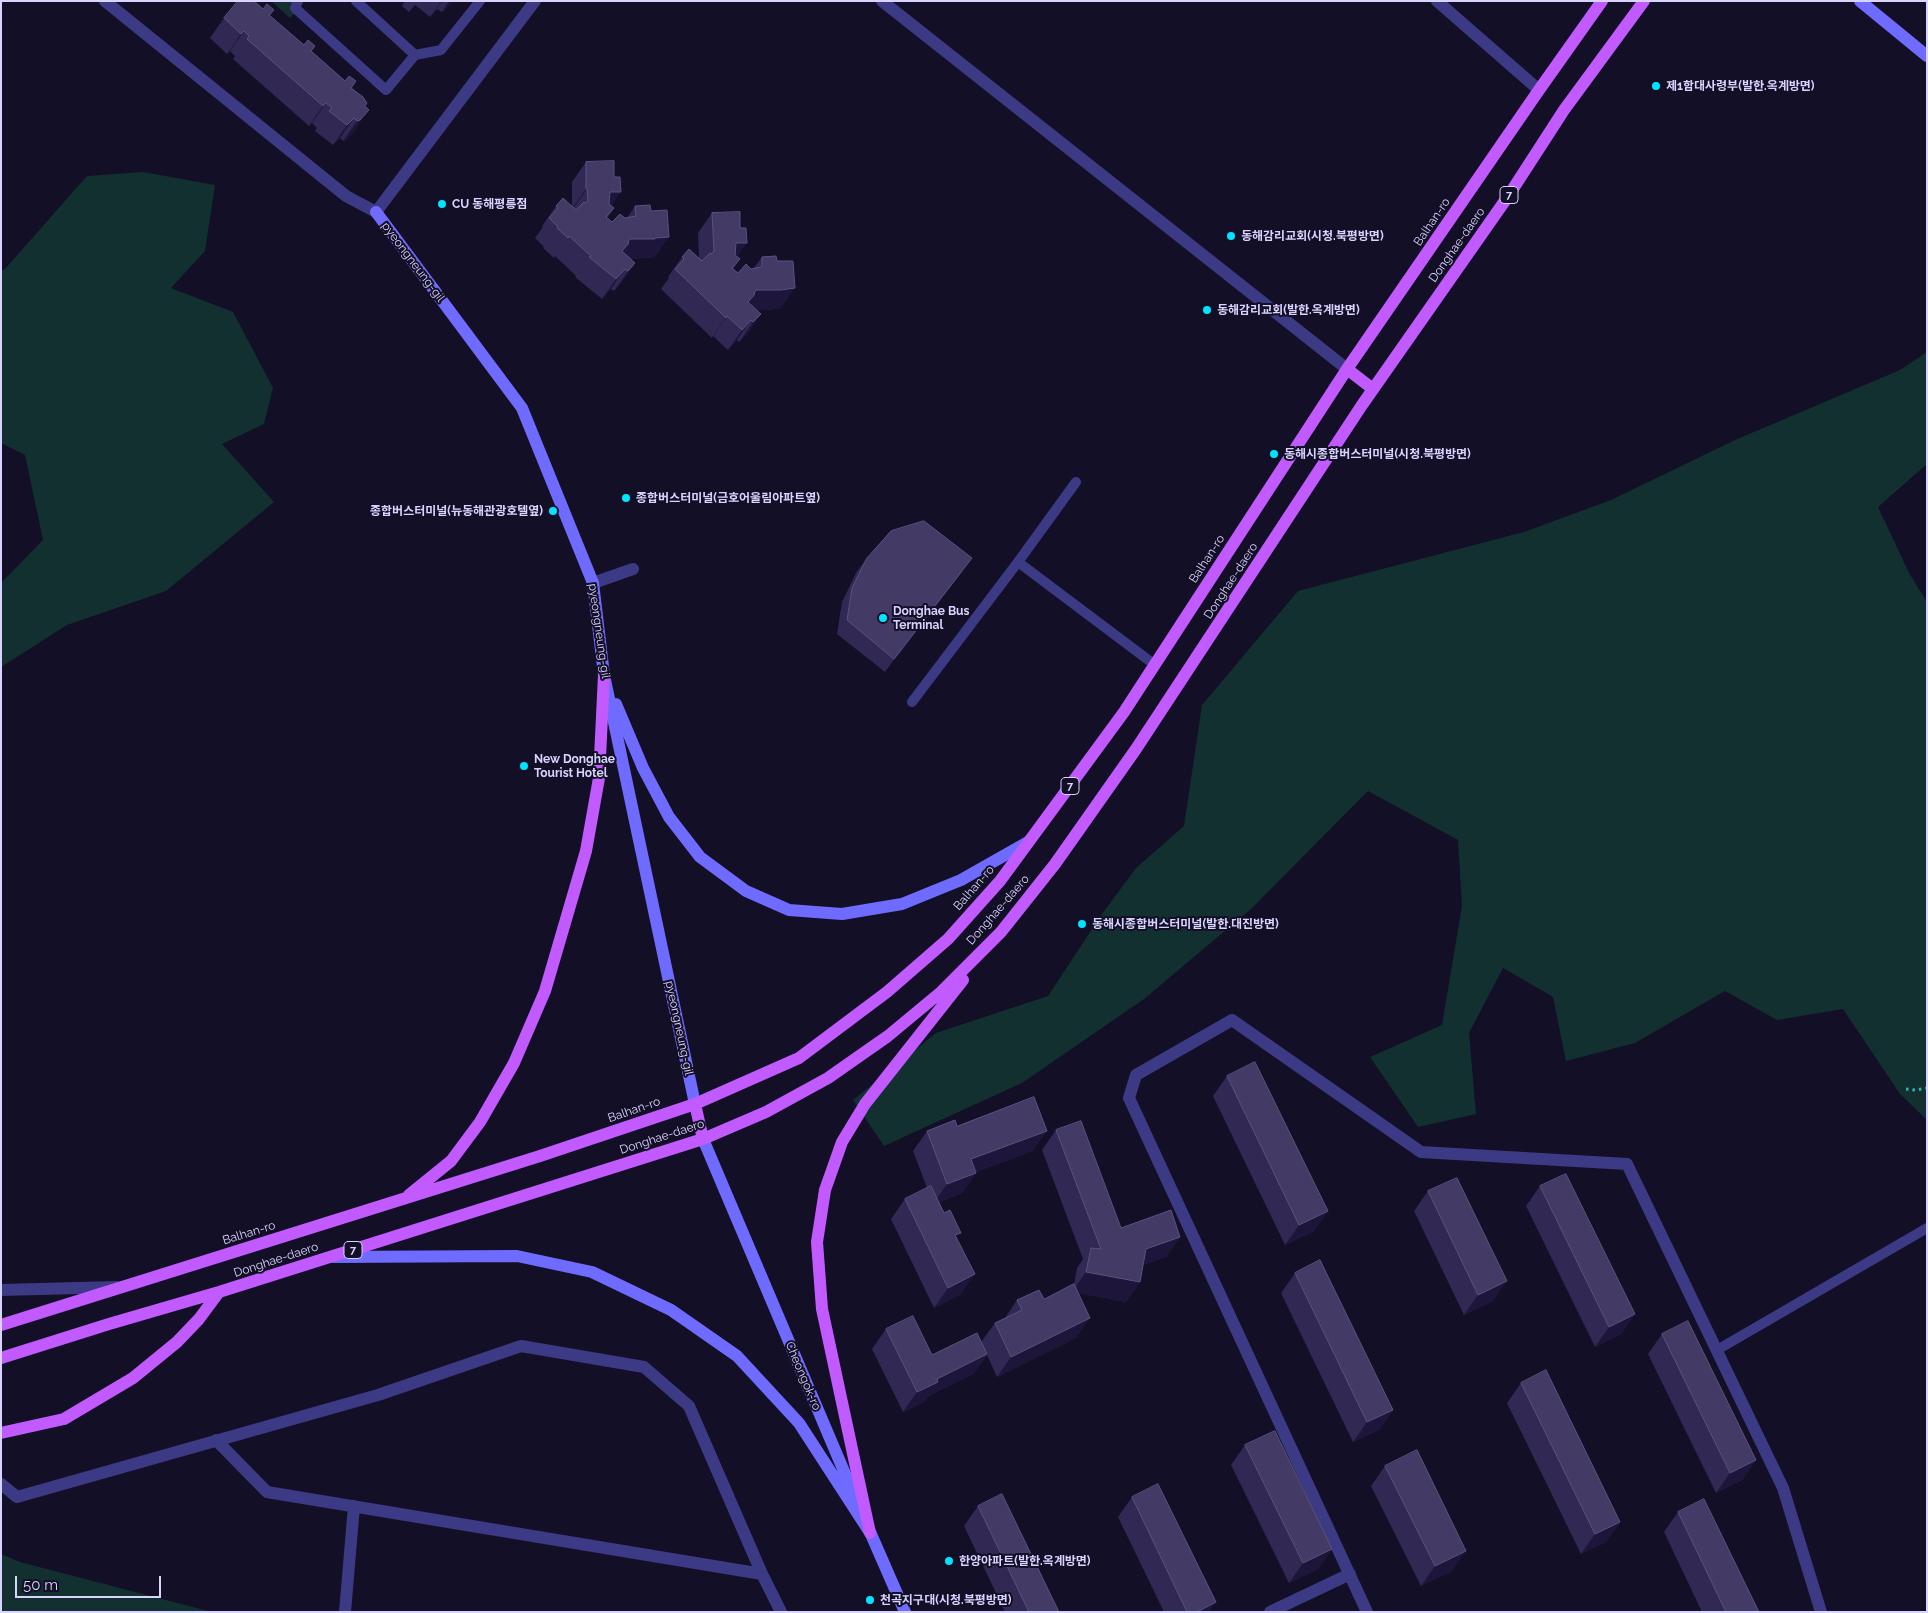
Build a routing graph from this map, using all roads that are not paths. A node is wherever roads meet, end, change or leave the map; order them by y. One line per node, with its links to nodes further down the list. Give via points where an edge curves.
1 (105, 1): 14 (street, pyeongneung-gil, via 346,196)
2 (298, 1): 11 (lane, via 295,8 386,90)
3 (356, 1): 11 (lane)
4 (480, 1): 11 (lane, via 441,50)
5 (535, 1): 14 (street, pyeongneung-gil)
6 (882, 1): 15 (street)
7 (1437, 1): 13 (street)
8 (1602, 1): 13 (main road, Balhan-ro / 7)
9 (1644, 1): 16 (main road, Donghae-daero / 7, via 1564,110)
10 (1860, 1): 12 (street)
11 (415, 55)
12 (1927, 56)
13 (1539, 90): 15 (main road, Balhan-ro / 7)
14 (376, 212): 20 (street, pyeongneung-gil, via 522,408)
15 (1347, 369): 16 (main road); 21 (main road, Balhan-ro / 7)
16 (1373, 389): 25 (main road, Donghae-daero / 7, via 1136,749 1055,864)
17 (1076, 482): 18 (lane)
18 (1018, 562): 21 (lane); 23 (lane)
19 (633, 568): 20 (street)
20 (593, 583): 22 (street, pyeongneung-gil)
21 (1155, 665): 24 (main road, Balhan-ro / 7)
22 (604, 675): 24 (street, via 643,768 669,817 700,857 746,891 789,910 842,914 902,904 961,880); 26 (street, pyeongneung-gil); 28 (main road, via 599,778 588,842 545,991 514,1063 480,1122 451,1162)
23 (912, 702)
24 (1028, 842): 26 (main road, Balhan-ro / 7, via 1000,881 948,939 887,992 799,1058)
25 (1001, 932): 27 (main road, Donghae-daero / 7, via 941,992 888,1036 828,1078 766,1112); 41 (main road, via 865,1104 842,1142 825,1190 817,1242 822,1309)
26 (695, 1104): 27 (main road); 28 (main road, Balhan-ro / 7)
27 (703, 1139): 30 (main road, Donghae-daero / 7); 41 (street, Cheongok-ro)
28 (403, 1199): 31 (main road, Balhan-ro / 7)
29 (1927, 1228): 35 (lane)
30 (332, 1257): 33 (main road, Donghae-daero / 7); 41 (street, via 516,1256 592,1272 671,1310 737,1356 799,1422)
31 (124, 1286): 32 (street); 34 (main road, Balhan-ro / 7)
32 (1, 1290)
33 (219, 1292): 36 (main road, Donghae-daero / 7); 37 (main road, via 177,1342 133,1378 64,1420)
34 (1, 1325)
35 (1717, 1350): 43 (street, via 1627,1164 1421,1152 1232,1020 1136,1075 1129,1098); 49 (street, via 1783,1488)
36 (1, 1358)
37 (1, 1434)
38 (216, 1440): 39 (street, via 17,1497); 40 (street, via 267,1492); 42 (street, via 378,1395 521,1346 644,1366 689,1406)
39 (1, 1484)
40 (354, 1506): 42 (street); 44 (street)
41 (870, 1533): 46 (street, Cheongok-ro)
42 (762, 1574): 45 (street)
43 (1350, 1574): 47 (street); 48 (street)
44 (345, 1612)
45 (782, 1612)
46 (905, 1612)
47 (1270, 1612)
48 (1367, 1612)
49 (1821, 1612)

